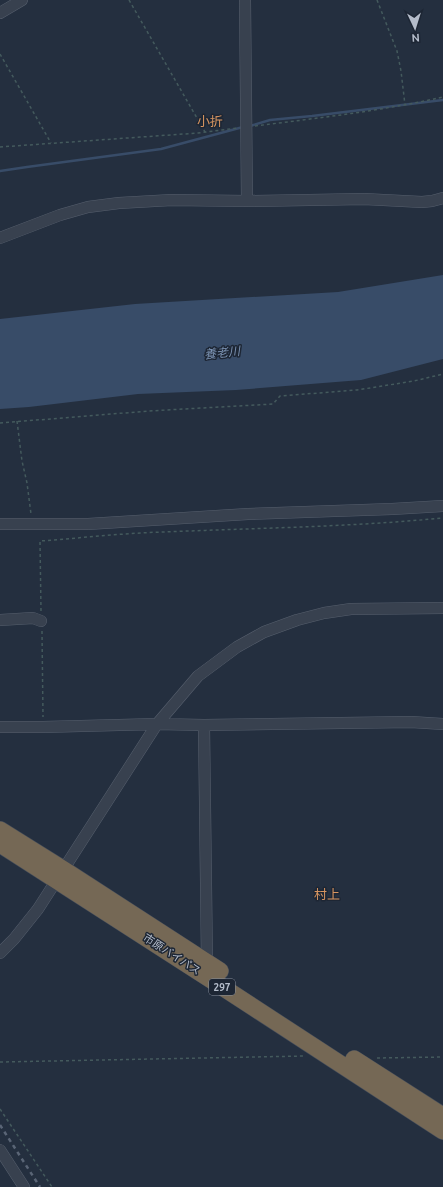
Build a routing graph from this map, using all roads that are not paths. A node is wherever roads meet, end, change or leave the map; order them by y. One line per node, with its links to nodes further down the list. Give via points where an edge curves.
1 (22, 0): 3 (street)
2 (245, 0): 5 (street)
3 (0, 13)
4 (443, 198): 5 (street, via 422,202 364,199)
5 (247, 201): 6 (street, via 143,201 88,207)
6 (0, 238)
7 (443, 506): 8 (street, via 88,524)
8 (0, 524)
9 (443, 608): 12 (street, via 351,609 297,620 264,632 237,646 198,676)
10 (0, 620): 11 (street, via 33,618)
11 (42, 621)
12 (157, 724): 13 (street); 15 (street); 18 (street)
13 (204, 724): 14 (street); 20 (street)
14 (443, 724)
15 (0, 727)
16 (0, 830): 18 (highway, 市原バイパス / 297)
17 (0, 844): 18 (highway, 市原バイパス / 297)
18 (61, 875): 19 (street, via 26,926); 20 (highway, 市原バイパス / 297); 22 (highway, 市原バイパス / 297, via 320,1051)
19 (0, 953)
20 (208, 963): 21 (highway, 市原バイパス / 297)
21 (443, 1116)
22 (443, 1131)
23 (0, 1150): 24 (street)
24 (24, 1187)

